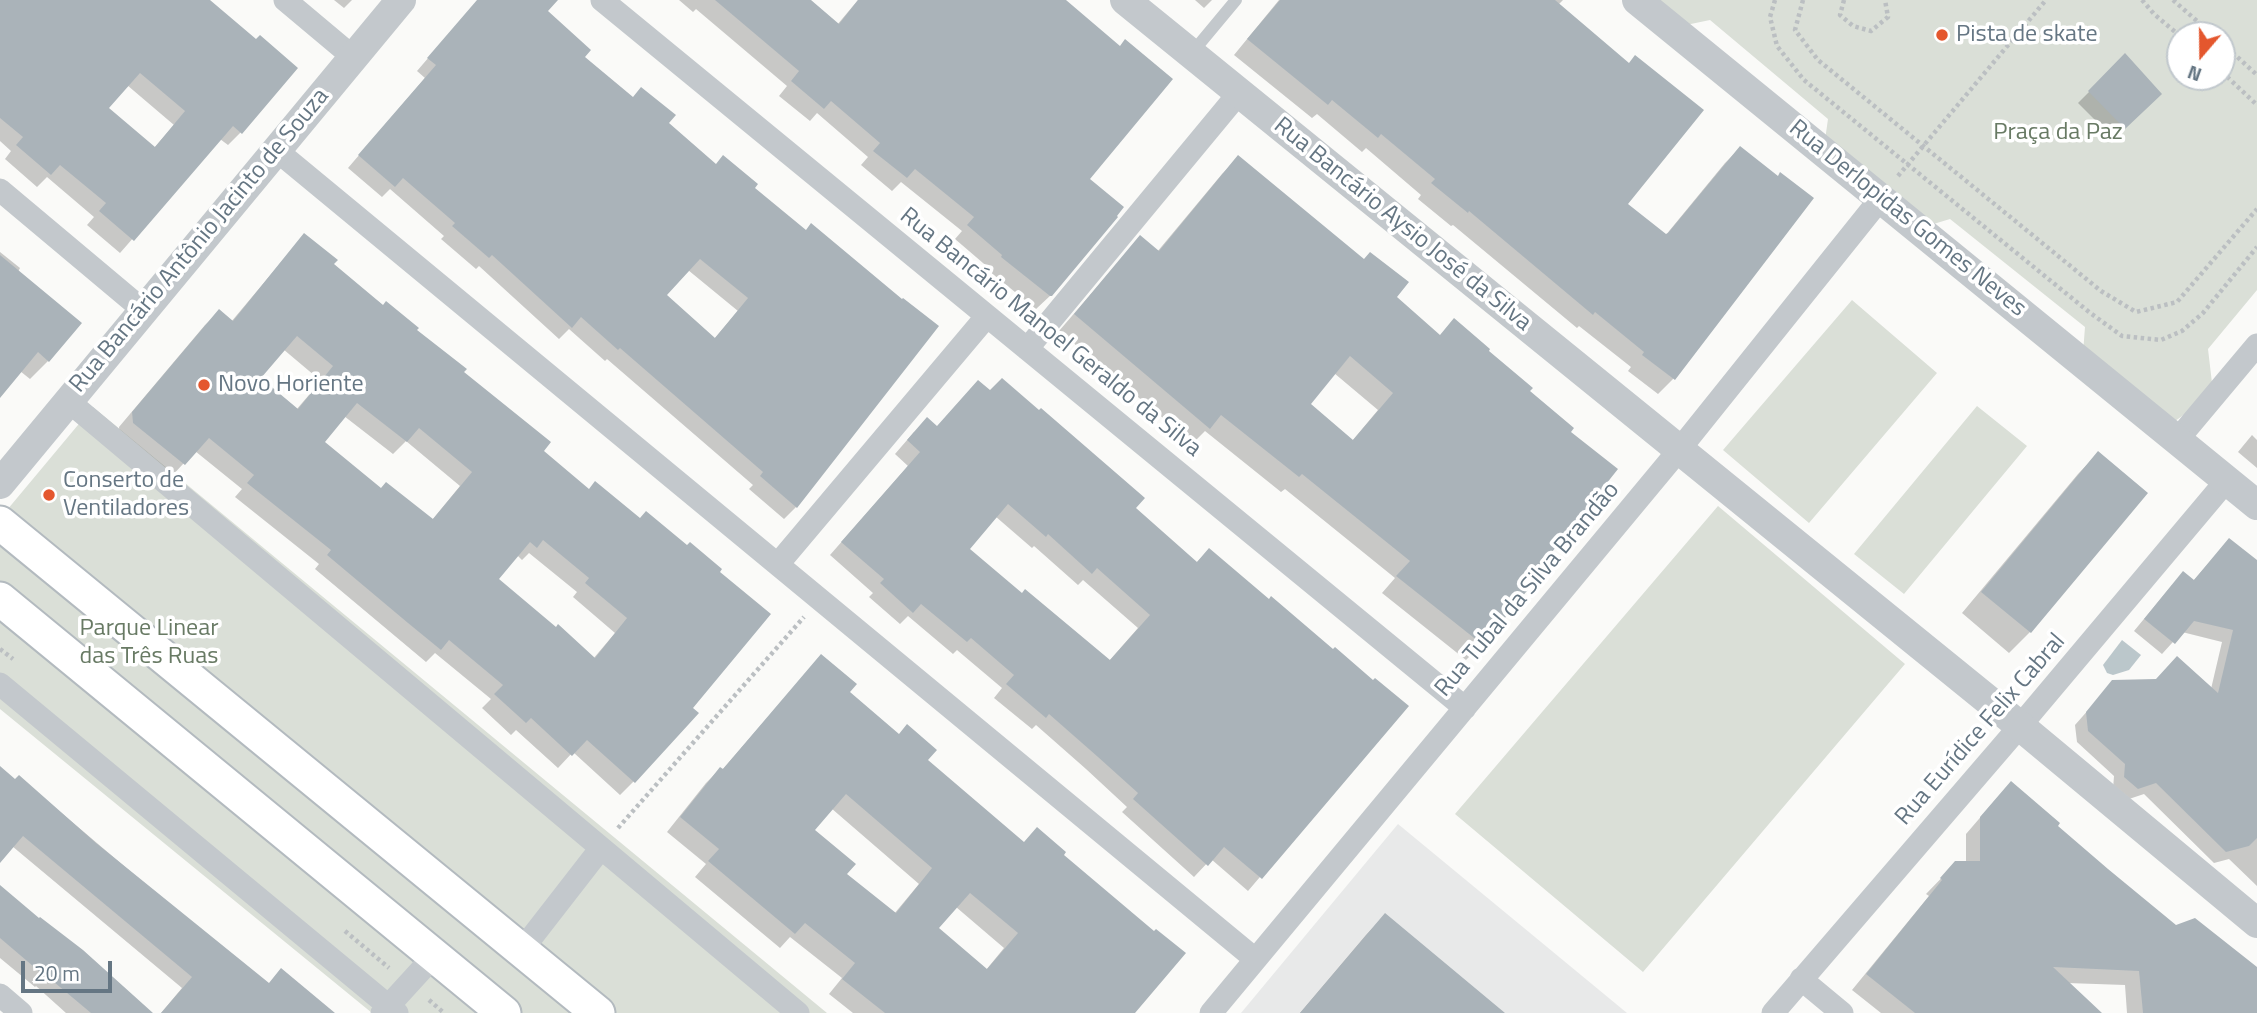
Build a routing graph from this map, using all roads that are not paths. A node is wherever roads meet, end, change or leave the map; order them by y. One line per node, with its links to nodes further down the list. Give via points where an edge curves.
1 (285, 0): 8 (street)
2 (401, 0): 8 (street, Rua Bancário Antônio Jacinto de Souza)
3 (601, 0): 14 (street, Rua Bancário Manoel Geraldo da Silva)
4 (1125, 0): 7 (street, Rua Bancário Aysio José da Silva)
5 (1236, 0): 7 (lane)
6 (1637, 0): 12 (street, Rua Derlopidas Gomes Neves)
7 (1191, 54): 9 (street, Rua Bancário Aysio José da Silva)
8 (353, 57): 10 (street, Rua Bancário Antônio Jacinto de Souza)
9 (1239, 93): 16 (street); 19 (street, Rua Bancário Aysio José da Silva)
10 (276, 150): 13 (street, Rua Bancário Antônio Jacinto de Souza); 24 (street)
11 (0, 190): 13 (street)
12 (1881, 198): 18 (street, Rua Derlopidas Gomes Neves); 19 (street, Rua Tubal da Silva Brandão)
13 (143, 310): 17 (street, Rua Bancário Antônio Jacinto de Souza)
14 (987, 316): 16 (street, Rua Bancário Manoel Geraldo da Silva); 24 (street)
15 (2257, 345): 18 (street)
16 (1027, 349): 27 (street, Rua Bancário Manoel Geraldo da Silva)
17 (67, 400): 21 (street, Rua Bancário Antônio Jacinto de Souza); 29 (street)
18 (2178, 439): 20 (street, Rua Derlopidas Gomes Neves)
19 (1679, 450): 27 (street, Rua Tubal da Silva Brandão); 28 (street, Rua Bancário Aysio José da Silva)
20 (2227, 480): 22 (street, Rua Derlopidas Gomes Neves); 28 (street, Rua Eurídice Felix Cabral)
21 (0, 484)
22 (2257, 505)
23 (0, 523): 31 (main road)
24 (778, 564): 33 (street)
25 (0, 599): 32 (main road)
26 (0, 684): 36 (street)
27 (1465, 708): 33 (street, Rua Tubal da Silva Brandão)
28 (2020, 726): 30 (street, Rua Bancário Aysio José da Silva); 34 (street, Rua Eurídice Felix Cabral)
29 (601, 848): 31 (street); 40 (street)
30 (2257, 923)
31 (521, 951): 39 (main road)
32 (434, 956): 36 (street); 38 (main road)
33 (1255, 959): 41 (street, Rua Tubal da Silva Brandão)
34 (1801, 979): 42 (street, Rua Eurídice Felix Cabral); 43 (street)
35 (0, 995): 37 (street)
36 (389, 1011)
37 (21, 1013)
38 (504, 1013)
39 (598, 1013)
40 (798, 1013)
41 (1211, 1013)
42 (1773, 1013)
43 (1842, 1013)

